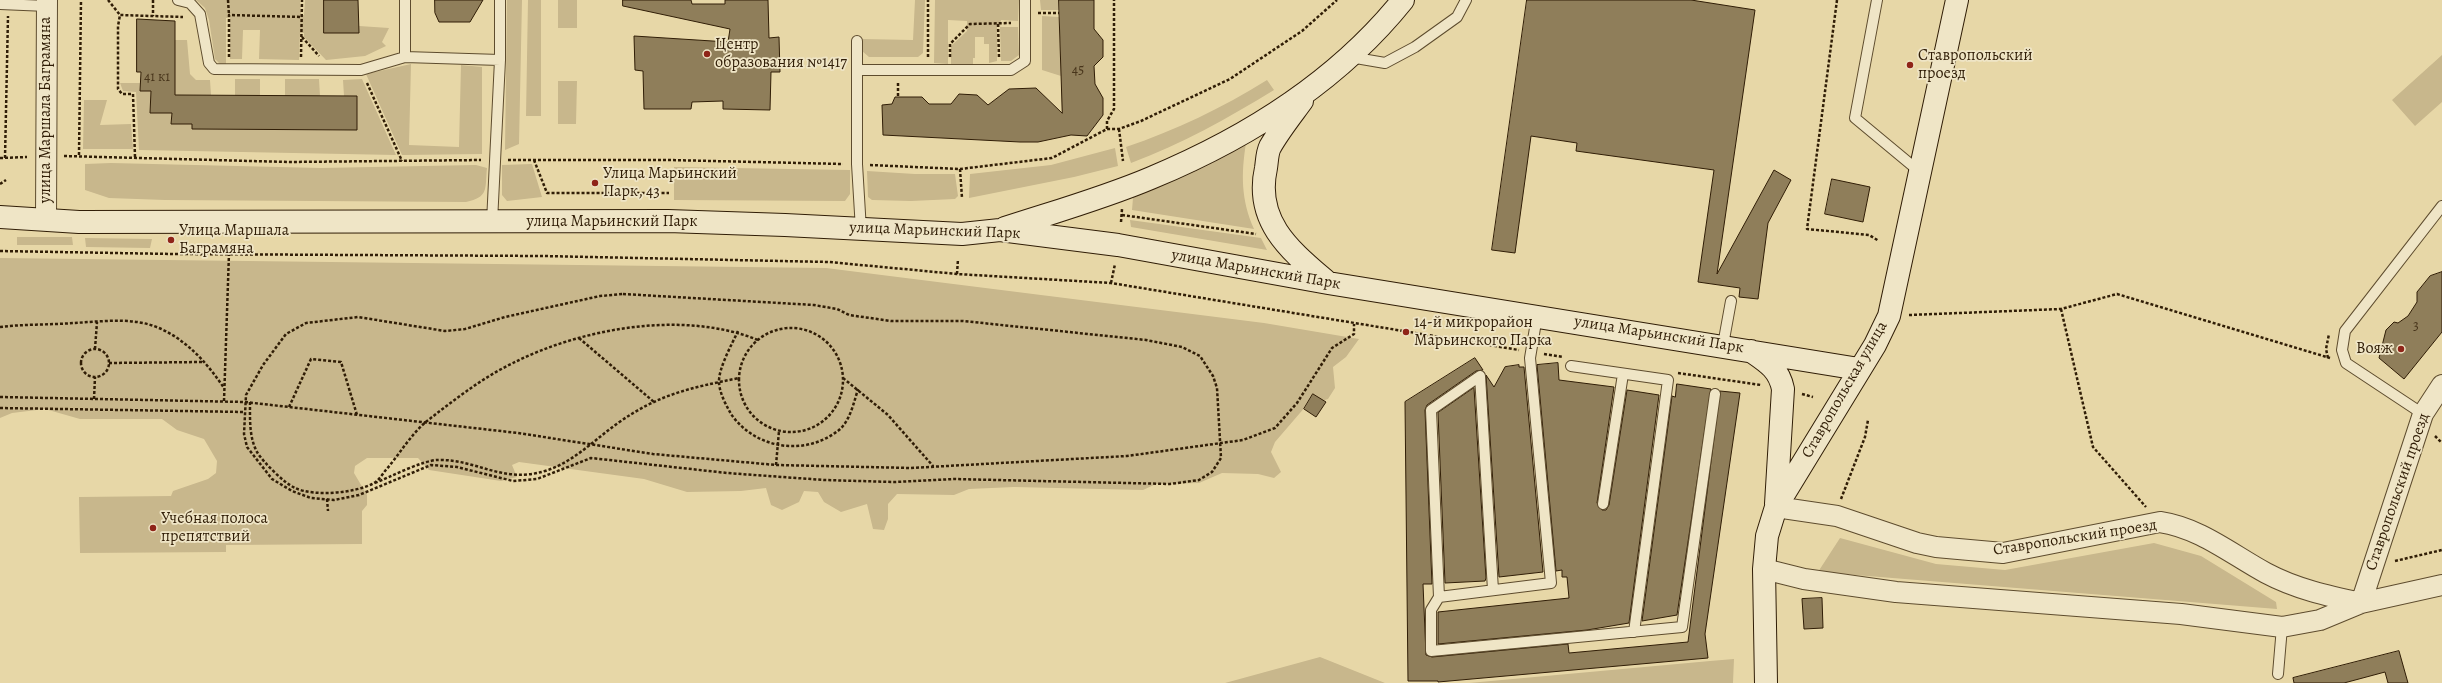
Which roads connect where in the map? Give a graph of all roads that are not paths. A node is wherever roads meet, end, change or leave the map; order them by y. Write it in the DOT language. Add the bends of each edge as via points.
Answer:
graph roads {
  1 [pos="178,0"];
  2 [pos="405,0"];
  3 [pos="500,0"];
  4 [pos="1025,0"];
  5 [pos="1404,0"];
  6 [pos="1466,0"];
  7 [pos="1877,0"];
  8 [pos="1957,0"];
  9 [pos="47,3"];
  10 [pos="4,4"];
  11 [pos="857,41"];
  12 [pos="405,57"];
  13 [pos="1350,57"];
  14 [pos="500,60"];
  15 [pos="858,70"];
  16 [pos="1315,85"];
  17 [pos="1920,173"];
  18 [pos="2442,206"];
  19 [pos="0,216"];
  20 [pos="46,220"];
  21 [pos="492,222"];
  22 [pos="861,230"];
  23 [pos="1000,230"];
  24 [pos="1328,283"];
  25 [pos="1731,301"];
  26 [pos="1538,316"];
  27 [pos="1723,345"];
  28 [pos="1749,350"];
  29 [pos="1571,366"];
  30 [pos="1859,369"];
  31 [pos="1623,374"];
  32 [pos="1715,394"];
  33 [pos="2439,395"];
  34 [pos="2423,414"];
  35 [pos="1603,504"];
  36 [pos="1776,507"];
  37 [pos="1764,569"];
  38 [pos="2442,584"];
  39 [pos="1493,590"];
  40 [pos="1439,597"];
  41 [pos="2361,603"];
  42 [pos="2282,627"];
  43 [pos="1634,632"];
  44 [pos="2278,674"];
  45 [pos="1766,683"];
  1 -- 12 [label="lane" via="190,3 200,14 209,63 214,69 361,70"];
  2 -- 12 [label="lane"];
  3 -- 14 [label="lane"];
  4 -- 15 [label="lane" via="1025,61 1011,70"];
  5 -- 13 [label="street"];
  6 -- 13 [label="lane" via="1456,17 1415,48 1385,63"];
  7 -- 17 [label="lane" via="1856,118"];
  8 -- 17 [label="street, Ставропольская улица"];
  9 -- 10 [label="lane"];
  9 -- 20 [label="street, улица Маршала Баграмяна"];
  11 -- 15 [label="lane"];
  12 -- 14 [label="lane"];
  13 -- 16 [label="street"];
  14 -- 21 [label="lane"];
  15 -- 22 [label="lane" via="857,164"];
  16 -- 23 [label="street" via="1251,130 1152,178"];
  16 -- 24 [label="street" via="1270,148 1264,178 1264,205 1272,226 1280,237 1301,260"];
  17 -- 30 [label="street, Ставропольская улица" via="1889,316 1875,345"];
  18 -- 34 [label="lane" via="2345,331 2342,350 2346,363"];
  19 -- 20 [label="street, улица Марьинский Парк"];
  20 -- 21 [label="street, улица Марьинский Парк"];
  21 -- 22 [label="street, улица Марьинский Парк" via="668,221"];
  22 -- 23 [label="street, улица Марьинский Парк" via="962,234"];
  23 -- 24 [label="street, улица Марьинский Парк" via="1118,245"];
  24 -- 26 [label="street, улица Марьинский Парк"];
  25 -- 27 [label="lane"];
  26 -- 27 [label="street, улица Марьинский Парк"];
  26 -- 39 [label="lane" via="1530,358 1551,582"];
  27 -- 28 [label="street, улица Марьинский Парк"];
  28 -- 30 [label="street, улица Марьинский Парк"];
  28 -- 36 [label="street" via="1771,364 1781,377 1783,389"];
  29 -- 31 [label="lane"];
  30 -- 36 [label="street, Ставропольская улица"];
  31 -- 35 [label="lane"];
  31 -- 43 [label="lane" via="1668,380"];
  32 -- 43 [label="lane" via="1682,627"];
  33 -- 34 [label="street, Ставропольский проезд"];
  34 -- 41 [label="street, Ставропольский проезд"];
  36 -- 37 [label="street, Ставропольская улица" via="1767,536"];
  36 -- 41 [label="street, Ставропольский проезд" via="1837,516 1917,543 1989,553 2003,553 2160,522 2178,525 2200,534 2266,573 2299,588"];
  37 -- 42 [label="street, Ставропольский проезд" via="1804,579 1896,592 2181,614"];
  37 -- 45 [label="street, Ставропольская улица"];
  38 -- 41 [label="street, Ставропольский проезд"];
  39 -- 40 [label="lane"];
  39 -- 40 [label="lane" via="1480,376 1431,410"];
  40 -- 43 [label="lane" via="1431,610 1431,651"];
  41 -- 42 [label="street, Ставропольский проезд" via="2320,620"];
  42 -- 44 [label="lane"];
}
